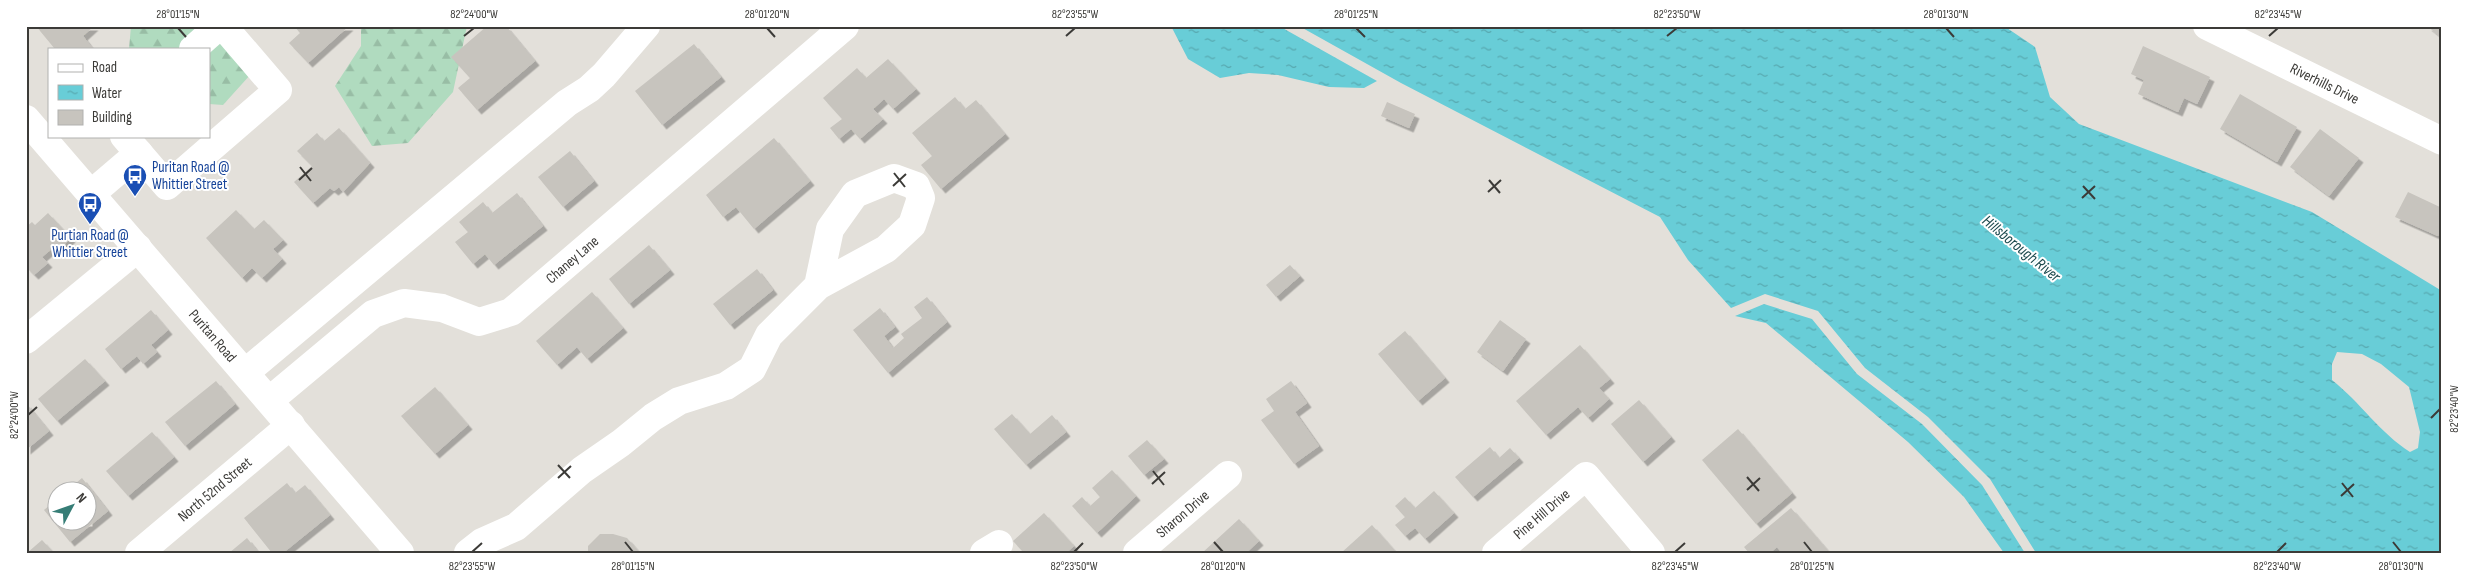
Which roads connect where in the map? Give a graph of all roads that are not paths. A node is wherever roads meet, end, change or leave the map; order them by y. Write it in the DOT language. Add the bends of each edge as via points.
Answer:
graph roads {
  1 [pos="219,26"];
  2 [pos="223,26"];
  3 [pos="646,26"];
  4 [pos="845,26"];
  5 [pos="2207,26"];
  6 [pos="194,48"];
  7 [pos="26,119"];
  8 [pos="2442,141"];
  9 [pos="131,145"];
  10 [pos="91,194"];
  11 [pos="138,248"];
  12 [pos="818,286"];
  13 [pos="26,340"];
  14 [pos="246,372"];
  15 [pos="270,400"];
  16 [pos="291,425"];
  17 [pos="1228,475"];
  18 [pos="138,553"];
  19 [pos="400,553"];
  20 [pos="468,553"];
  21 [pos="1137,553"];
  22 [pos="1496,553"];
  23 [pos="1652,553"];
  1 -- 6 [label="street"];
  2 -- 9 [label="street" via="278,90 167,186"];
  3 -- 14 [label="street" via="589,89 559,109"];
  4 -- 15 [label="street, Chaney Lane" via="511,312 479,322 442,308 404,303 373,314"];
  5 -- 8 [label="street, Riverhills Drive"];
  7 -- 10 [label="street, Puritan Road"];
  9 -- 10 [label="street"];
  10 -- 11 [label="street, Puritan Road"];
  11 -- 13 [label="street"];
  11 -- 14 [label="street, Puritan Road"];
  12 -- 20 [label="street" via="770,335 752,369 726,386 679,401 653,417 582,470 516,527 482,542"];
  14 -- 15 [label="street, Puritan Road"];
  15 -- 16 [label="street, Puritan Road"];
  16 -- 18 [label="street, North 52nd Street"];
  16 -- 19 [label="street, Puritan Road"];
  17 -- 21 [label="street, Sharon Drive"];
  22 -- 23 [label="street, Pine Hill Drive" via="1586,476"];
}
